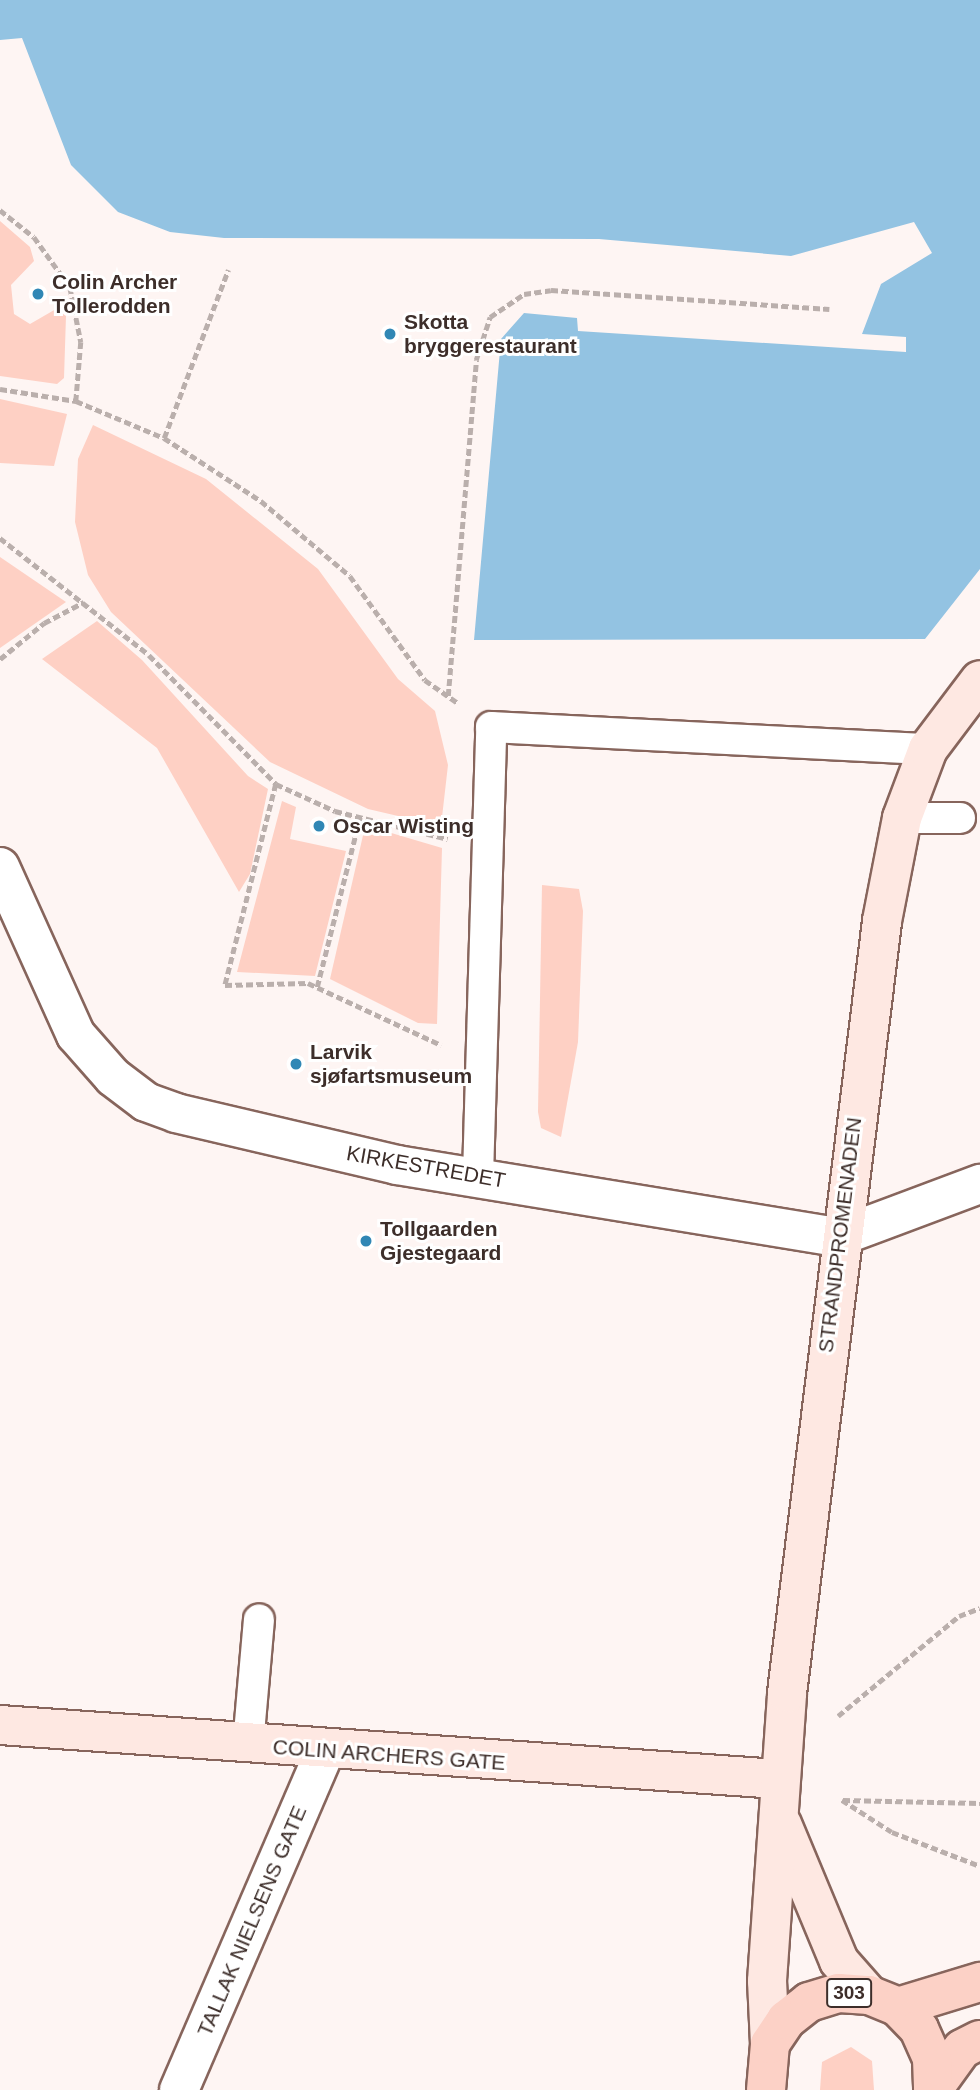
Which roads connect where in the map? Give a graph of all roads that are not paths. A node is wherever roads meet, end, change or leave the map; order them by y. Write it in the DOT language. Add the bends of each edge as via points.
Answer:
graph roads {
  1 [pos="980,680"];
  2 [pos="928,749"];
  3 [pos="902,818"];
  4 [pos="960,818"];
  5 [pos="0,866"];
  6 [pos="478,1176"];
  7 [pos="980,1184"];
  8 [pos="838,1237"];
  9 [pos="259,1619"];
  10 [pos="0,1725"];
  11 [pos="248,1745"];
  12 [pos="325,1751"];
  13 [pos="779,1797"];
  14 [pos="980,1982"];
  15 [pos="884,2001"];
  16 [pos="980,2040"];
  17 [pos="763,2074"];
  18 [pos="933,2089"];
  19 [pos="179,2090"];
  1 -- 2 [label="main road, STRANDPROMENADEN"];
  2 -- 3 [label="main road, STRANDPROMENADEN"];
  2 -- 6 [label="lane" via="491,727"];
  3 -- 4 [label="lane"];
  3 -- 8 [label="main road, STRANDPROMENADEN"];
  5 -- 6 [label="street, KIRKESTREDET" via="76,1035 113,1077 146,1102 397,1165"];
  6 -- 8 [label="street, KIRKESTREDET"];
  7 -- 8 [label="street"];
  8 -- 13 [label="main road, STRANDPROMENADEN"];
  9 -- 11 [label="lane"];
  10 -- 11 [label="main road, COLIN ARCHERS GATE"];
  11 -- 12 [label="main road, COLIN ARCHERS GATE"];
  12 -- 13 [label="main road, COLIN ARCHERS GATE"];
  12 -- 19 [label="street, TALLAK NIELSENS GATE"];
  13 -- 15 [label="main road, STRANDPROMENADEN" via="839,1961"];
  13 -- 17 [label="main road, STRANDPROMENADEN"];
  14 -- 15 [label="main road, 303"];
  15 -- 17 [label="main road, 303" via="839,1993 809,2002"];
  15 -- 18 [label="main road, 303" via="919,2029 932,2058"];
  16 -- 18 [label="main road, 303" via="962,2049"];
}
